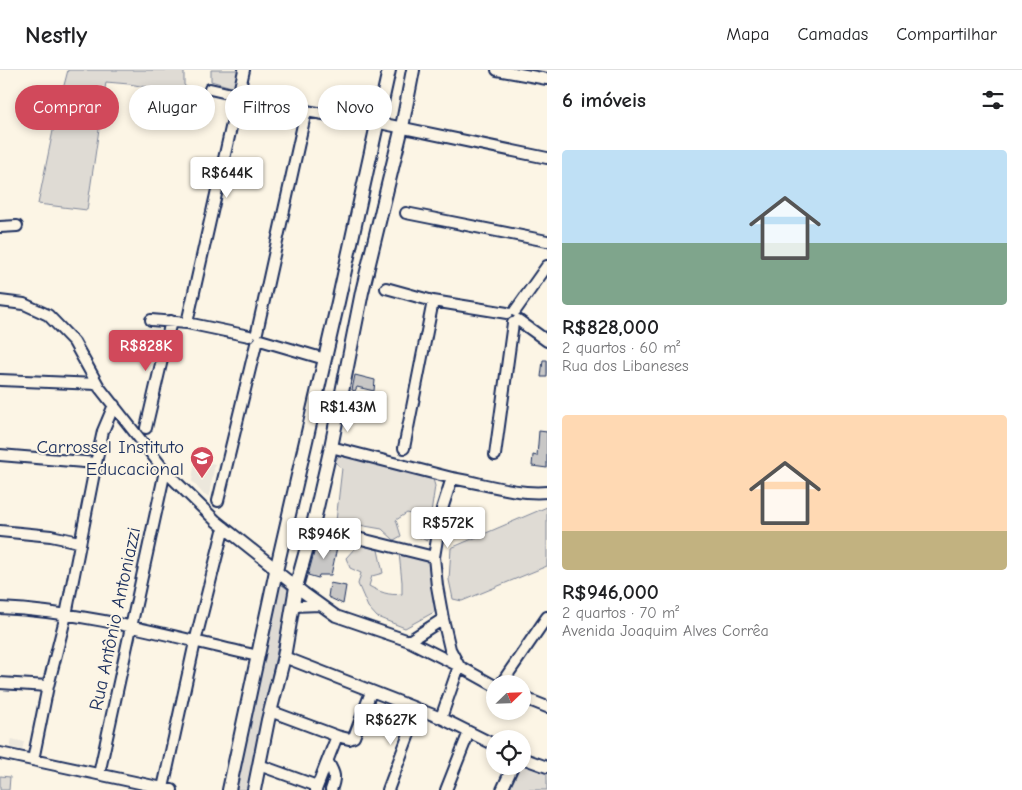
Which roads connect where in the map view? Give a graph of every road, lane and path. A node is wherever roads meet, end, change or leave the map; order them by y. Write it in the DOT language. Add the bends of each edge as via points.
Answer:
graph roads {
  1 [pos="244,70"];
  2 [pos="389,70"];
  3 [pos="413,70"];
  4 [pos="497,70"];
  5 [pos="547,80"];
  6 [pos="240,85"];
  7 [pos="386,85"];
  8 [pos="392,125"];
  9 [pos="402,127"];
  10 [pos="230,130"];
  11 [pos="302,130"];
  12 [pos="376,130"];
  13 [pos="547,158"];
  14 [pos="406,213"];
  15 [pos="17,226"];
  16 [pos="0,227"];
  17 [pos="547,241"];
  18 [pos="547,266"];
  19 [pos="342,283"];
  20 [pos="386,288"];
  21 [pos="362,292"];
  22 [pos="0,302"];
  23 [pos="434,302"];
  24 [pos="513,317"];
  25 [pos="151,320"];
  26 [pos="171,321"];
  27 [pos="187,323"];
  28 [pos="256,338"];
  29 [pos="547,341"];
  30 [pos="348,358"];
  31 [pos="325,359"];
  32 [pos="0,380"];
  33 [pos="97,384"];
  34 [pos="114,405"];
  35 [pos="146,428"];
  36 [pos="331,447"];
  37 [pos="404,448"];
  38 [pos="0,455"];
  39 [pos="495,455"];
  40 [pos="96,463"];
  41 [pos="165,471"];
  42 [pos="452,478"];
  43 [pos="547,492"];
  44 [pos="218,500"];
  45 [pos="224,527"];
  46 [pos="0,531"];
  47 [pos="334,532"];
  48 [pos="79,542"];
  49 [pos="434,558"];
  50 [pos="276,571"];
  51 [pos="296,586"];
  52 [pos="293,606"];
  53 [pos="320,606"];
  54 [pos="0,608"];
  55 [pos="66,615"];
  56 [pos="547,617"];
  57 [pos="443,619"];
  58 [pos="130,626"];
  59 [pos="408,641"];
  60 [pos="195,642"];
  61 [pos="258,656"];
  62 [pos="284,657"];
  63 [pos="459,666"];
  64 [pos="507,675"];
  65 [pos="486,681"];
  66 [pos="0,682"];
  67 [pos="48,686"];
  68 [pos="371,692"];
  69 [pos="531,701"];
  70 [pos="547,707"];
  71 [pos="418,710"];
  72 [pos="270,711"];
  73 [pos="441,718"];
  74 [pos="469,732"];
  75 [pos="337,736"];
  76 [pos="486,740"];
  77 [pos="0,753"];
  78 [pos="33,760"];
  79 [pos="531,761"];
  80 [pos="328,762"];
  81 [pos="259,765"];
  82 [pos="547,767"];
  83 [pos="98,774"];
  84 [pos="509,775"];
  85 [pos="316,788"];
  86 [pos="168,789"];
  87 [pos="229,790"];
  88 [pos="254,790"];
  89 [pos="331,790"];
  90 [pos="388,790"];
  91 [pos="446,790"];
  92 [pos="502,790"];
  1 -- 6 [label="street"];
  2 -- 7 [label="main road"];
  3 -- 9 [label="main road"];
  4 -- 5 [label="street"];
  8 -- 9 [label="street"];
  9 -- 13 [label="street"];
  9 -- 21 [label="main road"];
  10 -- 27 [label="street"];
  11 -- 28 [label="street"];
  12 -- 19 [label="main road"];
  14 -- 17 [label="street"];
  15 -- 16 [label="street"];
  18 -- 24 [label="street"];
  19 -- 21 [label="main road" via="354,278"];
  19 -- 31 [label="main road"];
  20 -- 23 [label="street"];
  21 -- 30 [label="main road"];
  22 -- 33 [label="street" via="24,304 48,315 74,342"];
  23 -- 24 [label="street"];
  23 -- 37 [label="street"];
  24 -- 29 [label="street"];
  24 -- 39 [label="street"];
  25 -- 26 [label="street"];
  26 -- 27 [label="street"];
  26 -- 35 [label="street"];
  27 -- 28 [label="street"];
  28 -- 31 [label="street"];
  28 -- 44 [label="street"];
  30 -- 31 [label="main road"];
  30 -- 36 [label="main road"];
  31 -- 50 [label="main road"];
  32 -- 33 [label="street"];
  33 -- 34 [label="street"];
  34 -- 40 [label="street" via="103,430"];
  34 -- 41 [label="street"];
  36 -- 42 [label="street"];
  36 -- 51 [label="main road"];
  38 -- 40 [label="street"];
  40 -- 48 [label="street"];
  41 -- 45 [label="street"];
  41 -- 58 [label="street, Rua Antônio Antoniazzi"];
  42 -- 43 [label="street" via="535,493"];
  42 -- 49 [label="street" via="442,509"];
  45 -- 50 [label="street"];
  45 -- 60 [label="street"];
  46 -- 48 [label="street"];
  47 -- 49 [label="street"];
  48 -- 55 [label="street"];
  49 -- 57 [label="street"];
  50 -- 51 [label="street"];
  50 -- 61 [label="main road"];
  51 -- 52 [label="main road"];
  51 -- 53 [label="street"];
  52 -- 53 [label="street"];
  52 -- 62 [label="main road"];
  53 -- 59 [label="street" via="336,616"];
  54 -- 55 [label="street"];
  55 -- 58 [label="street"];
  55 -- 67 [label="street"];
  56 -- 64 [label="street"];
  57 -- 59 [label="street"];
  57 -- 63 [label="street" via="450,649"];
  58 -- 60 [label="street"];
  58 -- 83 [label="street, Rua Antônio Antoniazzi"];
  59 -- 63 [label="street"];
  60 -- 61 [label="street"];
  60 -- 86 [label="street"];
  61 -- 87 [label="main road"];
  62 -- 68 [label="street"];
  62 -- 72 [label="main road"];
  63 -- 65 [label="street"];
  63 -- 73 [label="street"];
  66 -- 67 [label="street"];
  67 -- 78 [label="street"];
  68 -- 71 [label="street"];
  68 -- 75 [label="street" via="354,737 349,740"];
  69 -- 70 [label="street"];
  71 -- 73 [label="street"];
  71 -- 90 [label="street"];
  72 -- 75 [label="street"];
  72 -- 81 [label="main road"];
  73 -- 74 [label="street"];
  74 -- 76 [label="street"];
  74 -- 91 [label="street"];
  75 -- 80 [label="street"];
  77 -- 78 [label="street"];
  78 -- 83 [label="street"];
  79 -- 82 [label="street"];
  80 -- 85 [label="street"];
  80 -- 89 [label="street" via="335,780"];
  81 -- 85 [label="street"];
  81 -- 88 [label="main road"];
  83 -- 86 [label="street"];
  84 -- 92 [label="street"];
}
